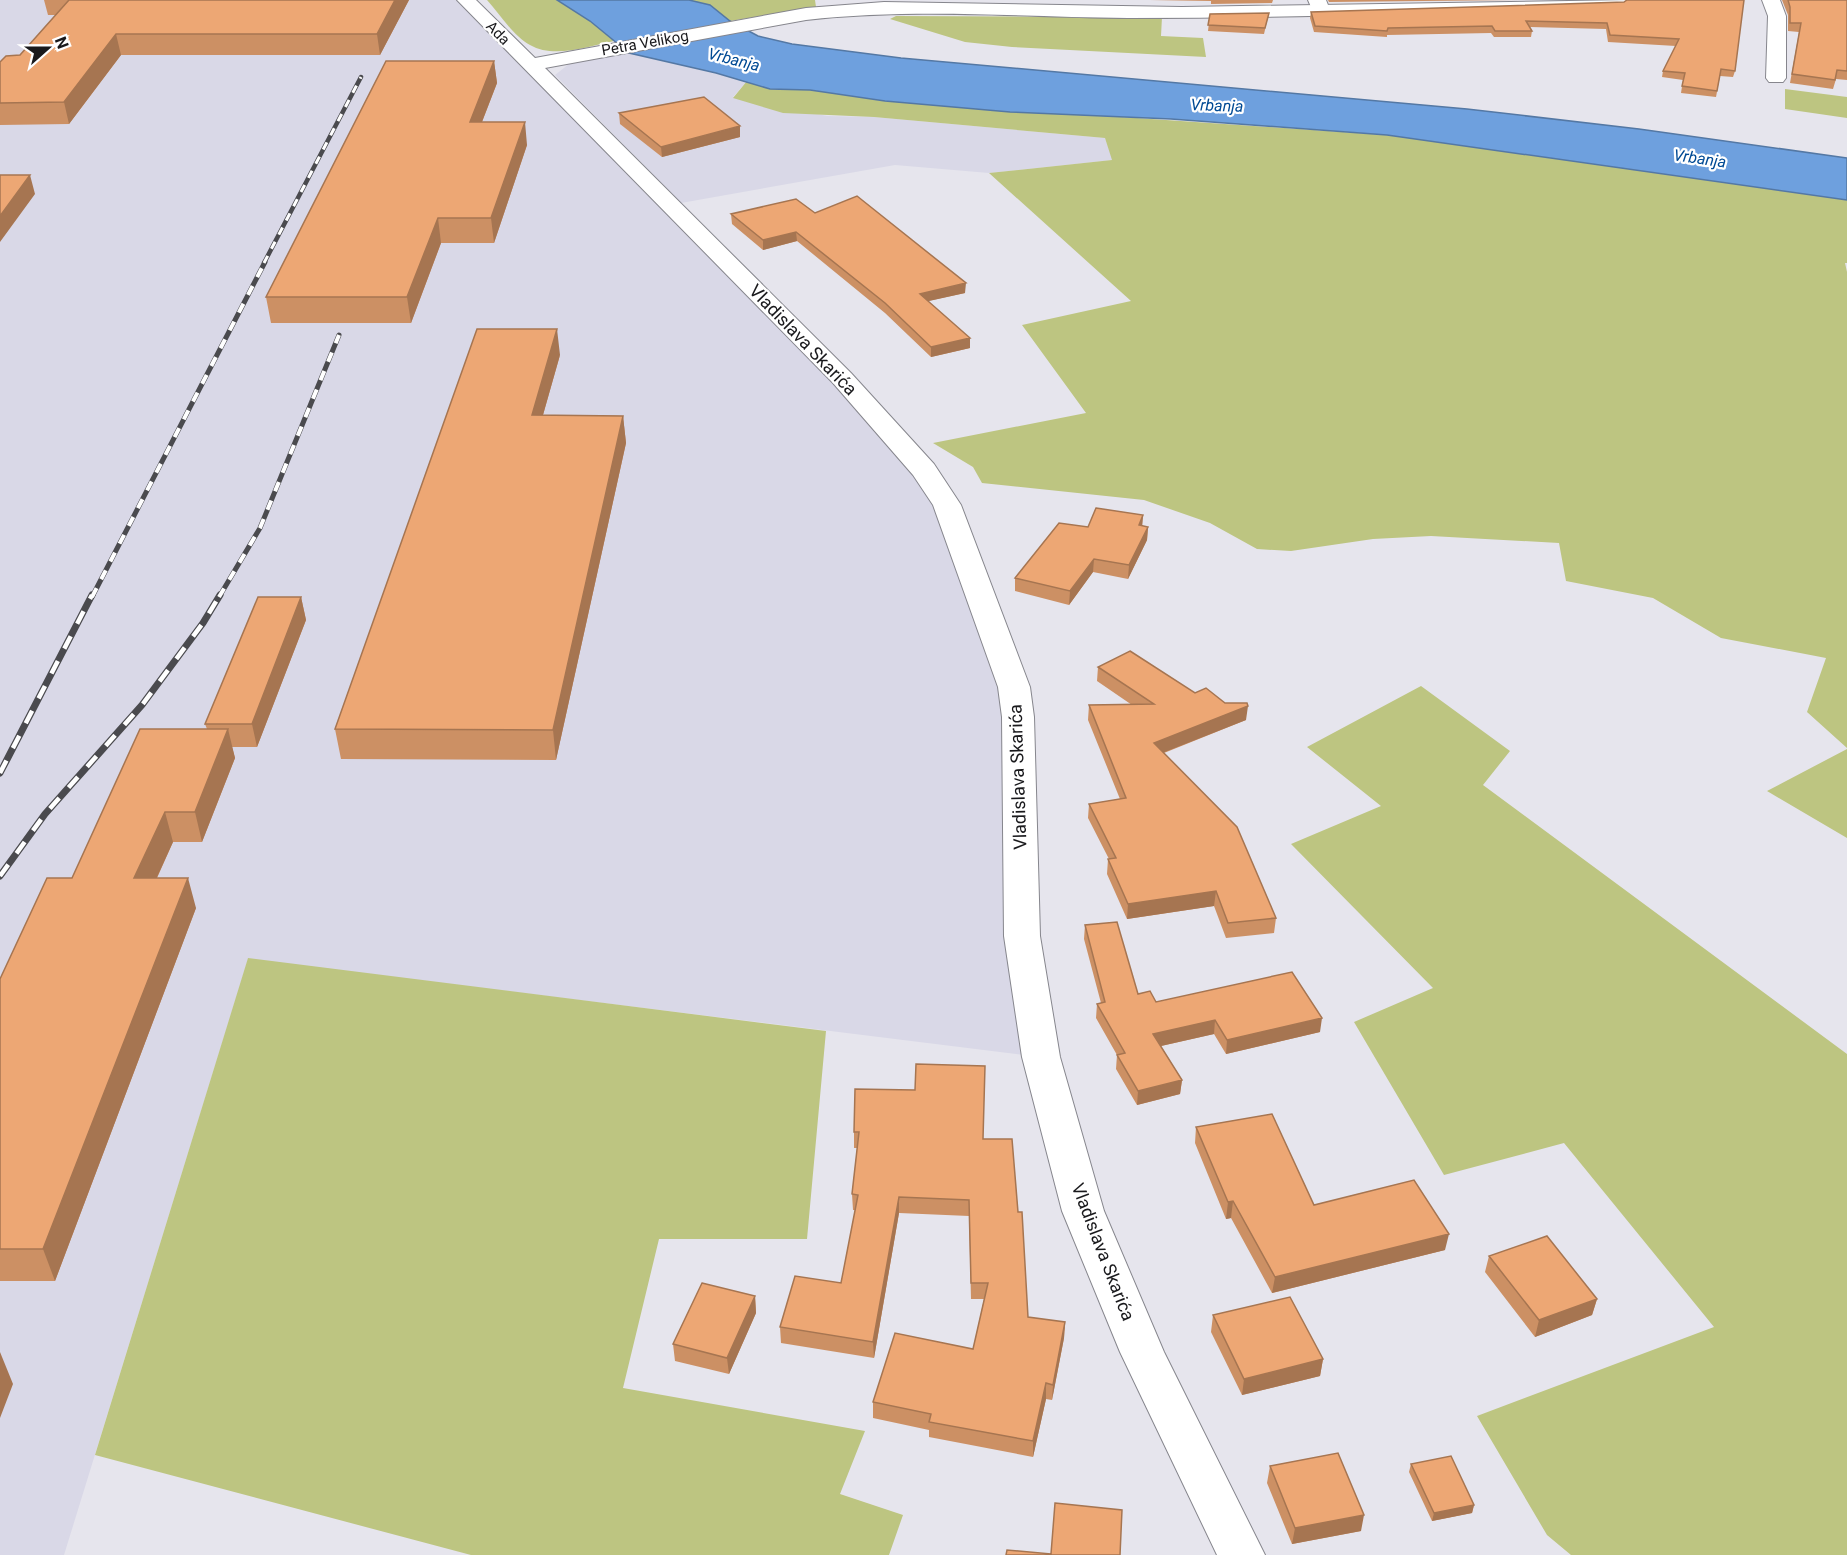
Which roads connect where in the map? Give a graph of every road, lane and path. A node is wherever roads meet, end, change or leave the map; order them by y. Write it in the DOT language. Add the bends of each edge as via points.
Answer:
graph roads {
  1 [pos="466,0"];
  2 [pos="1623,0"];
  3 [pos="1772,0"];
  4 [pos="1485,3"];
  5 [pos="1319,5"];
  6 [pos="529,65"];
  7 [pos="1776,78"];
  8 [pos="1241,1555"];
  1 -- 6 [label="street, Ada"];
  2 -- 4 [label="street, Petra Velikog"];
  3 -- 7 [label="street" via="1777,16"];
  4 -- 5 [label="street, Petra Velikog"];
  5 -- 6 [label="street, Petra Velikog" via="1113,12 884,7 823,12"];
  6 -- 8 [label="street, Vladislava Skarića" via="842,378 924,470 947,505 1014,687 1018,717 1022,936 1041,1056 1083,1211 1142,1352"];
}
